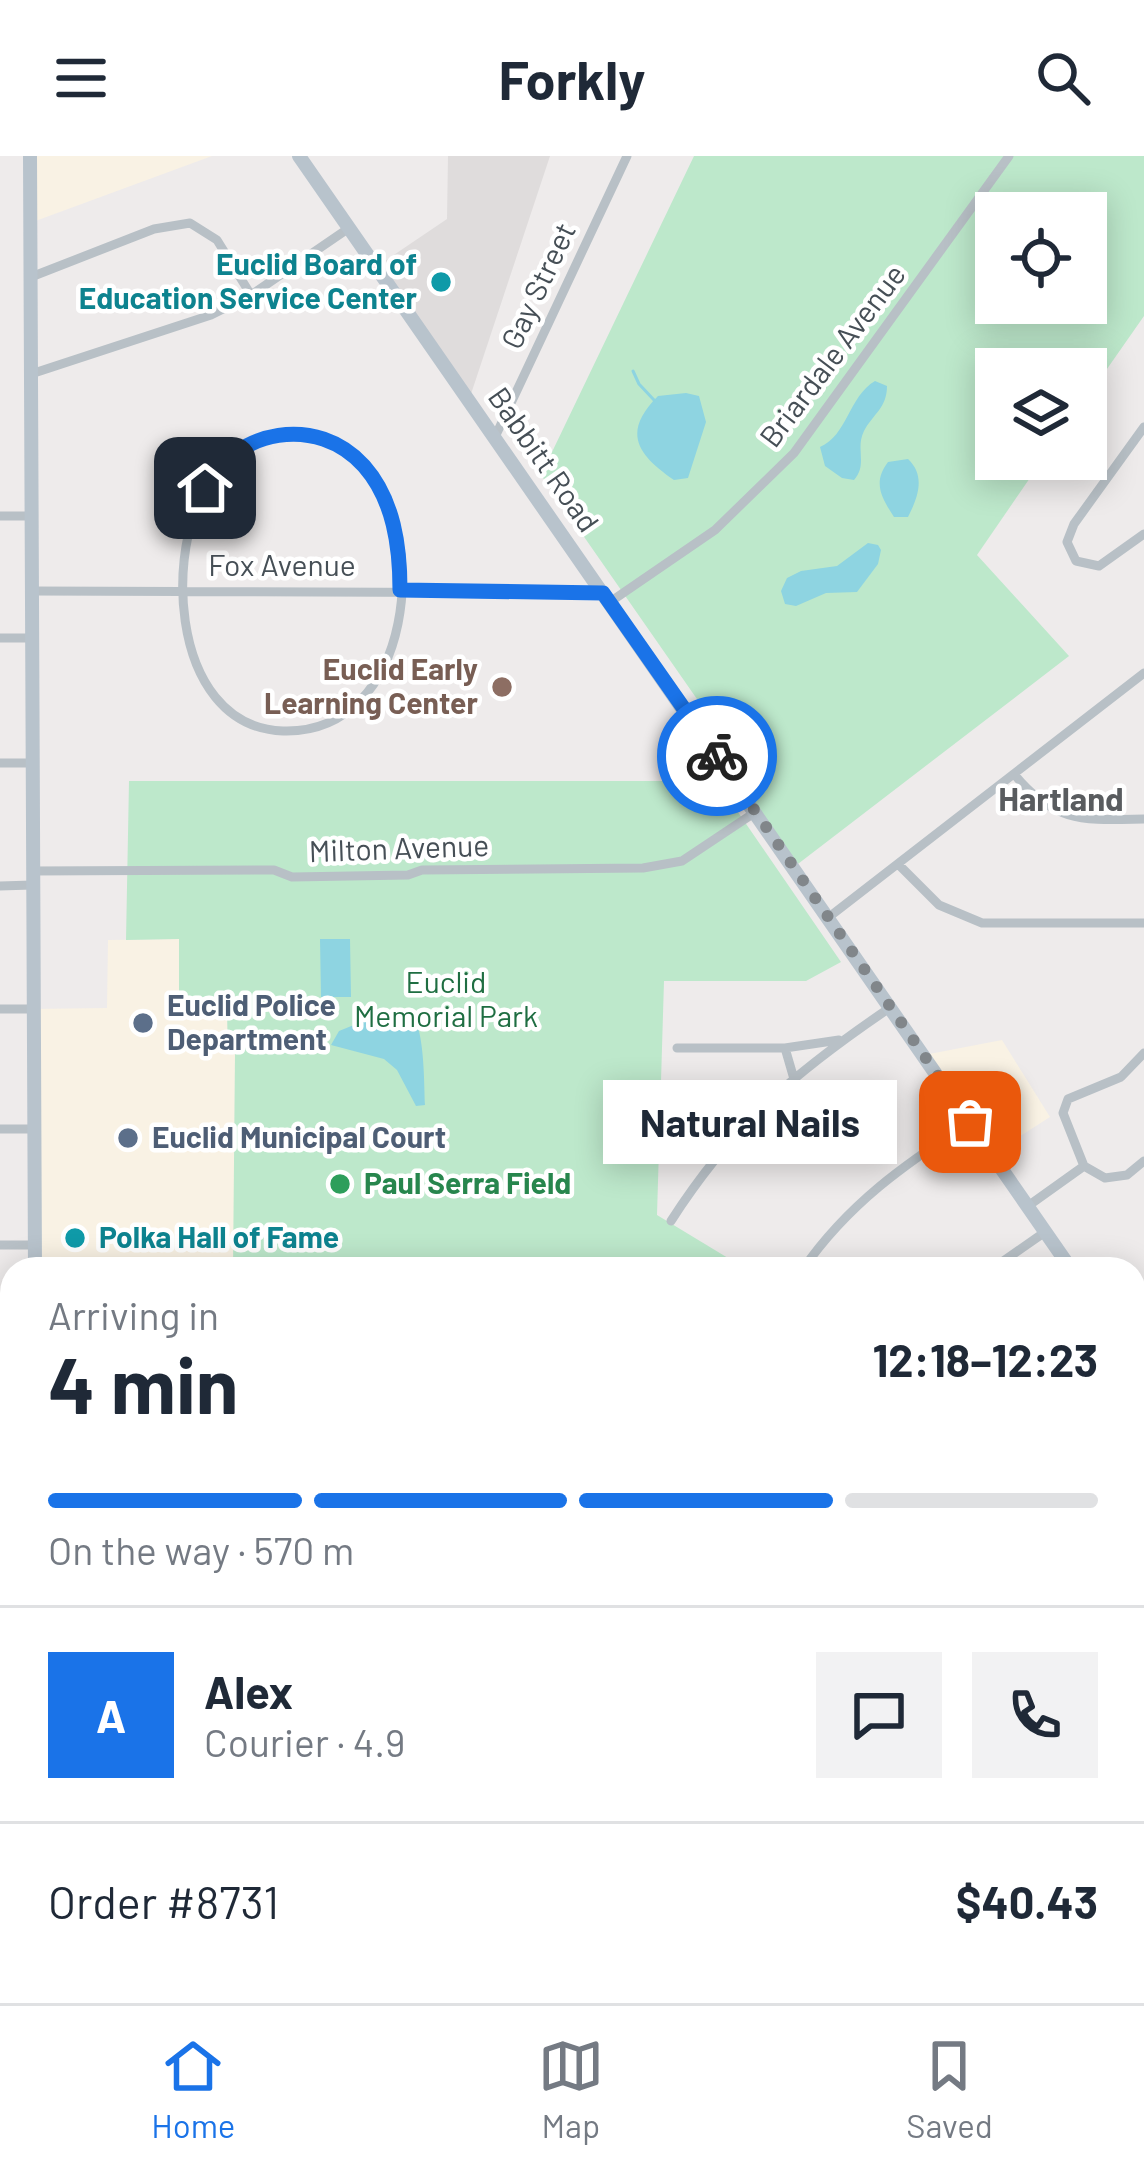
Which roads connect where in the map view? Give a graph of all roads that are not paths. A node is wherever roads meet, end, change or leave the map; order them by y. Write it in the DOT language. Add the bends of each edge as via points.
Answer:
graph roads {
  1 [pos="30,156"];
  2 [pos="298,156"];
  3 [pos="627,156"];
  4 [pos="1009,156"];
  5 [pos="349,228"];
  6 [pos="31,277"];
  7 [pos="251,295"];
  8 [pos="32,374"];
  9 [pos="1144,427"];
  10 [pos="495,437"];
  11 [pos="0,516"];
  12 [pos="33,516"];
  13 [pos="1144,534"];
  14 [pos="182,590"];
  15 [pos="400,590"];
  16 [pos="32,592"];
  17 [pos="607,597"];
  18 [pos="0,638"];
  19 [pos="32,638"];
  20 [pos="1144,673"];
  21 [pos="0,763"];
  22 [pos="31,763"];
  23 [pos="1014,774"];
  24 [pos="754,813"];
  25 [pos="1144,819"];
  26 [pos="899,866"];
  27 [pos="32,878"];
  28 [pos="0,886"];
  29 [pos="829,917"];
  30 [pos="1144,922"];
  31 [pos="891,1007"];
  32 [pos="0,1009"];
  33 [pos="32,1009"];
  34 [pos="845,1039"];
  35 [pos="677,1048"];
  36 [pos="785,1048"];
  37 [pos="1144,1053"];
  38 [pos="794,1079"];
  39 [pos="970,1122"];
  40 [pos="0,1129"];
  41 [pos="34,1129"];
  42 [pos="1144,1161"];
  43 [pos="1084,1166"];
  44 [pos="1028,1206"];
  45 [pos="671,1221"];
  46 [pos="1046,1232"];
  47 [pos="0,1245"];
  48 [pos="35,1245"];
  49 [pos="34,1257"];
  50 [pos="812,1257"];
  51 [pos="1010,1257"];
  52 [pos="1063,1257"];
  1 -- 6 [label="main road"];
  2 -- 5 [label="main road, Babbitt Road"];
  3 -- 10 [label="street, Gay Street"];
  4 -- 17 [label="street, Briardale Avenue" via="794,453 715,530"];
  5 -- 7 [label="street"];
  5 -- 10 [label="main road, Babbitt Road"];
  6 -- 7 [label="street" via="190,223 217,240"];
  6 -- 8 [label="main road"];
  7 -- 8 [label="street"];
  8 -- 12 [label="main road"];
  9 -- 13 [label="street" via="1068,535 1071,553 1099,566"];
  10 -- 17 [label="main road, Babbitt Road"];
  11 -- 12 [label="street"];
  12 -- 16 [label="main road"];
  14 -- 15 [label="street, Fox Avenue"];
  14 -- 15 [label="street" via="193,658 208,685 254,727 283,731 320,728 372,692 399,625"];
  14 -- 15 [label="street" via="190,524 206,483 224,459 286,433 334,443 363,464 395,529"];
  14 -- 16 [label="street, Fox Avenue"];
  15 -- 17 [label="street, Fox Avenue"];
  16 -- 19 [label="main road"];
  17 -- 24 [label="main road, Babbitt Road"];
  18 -- 19 [label="street"];
  19 -- 22 [label="main road"];
  20 -- 23 [label="street"];
  21 -- 22 [label="street"];
  22 -- 27 [label="main road"];
  23 -- 25 [label="street" via="1056,812"];
  23 -- 26 [label="street"];
  24 -- 27 [label="street, Milton Avenue" via="682,861 644,868"];
  24 -- 29 [label="main road, Babbitt Road"];
  26 -- 29 [label="street"];
  26 -- 30 [label="street" via="938,905 982,923"];
  27 -- 28 [label="street, Milton Avenue"];
  27 -- 33 [label="main road"];
  29 -- 31 [label="main road, Babbitt Road"];
  31 -- 34 [label="street"];
  31 -- 39 [label="main road, Babbitt Road"];
  32 -- 33 [label="street"];
  33 -- 41 [label="main road"];
  34 -- 36 [label="street"];
  34 -- 38 [label="street"];
  35 -- 36 [label="street"];
  36 -- 38 [label="street"];
  37 -- 43 [label="street" via="1121,1077 1068,1099 1063,1113"];
  38 -- 45 [label="street" via="731,1137"];
  39 -- 44 [label="main road, Babbitt Road"];
  39 -- 50 [label="street" via="868,1193"];
  40 -- 41 [label="street"];
  41 -- 48 [label="main road"];
  42 -- 43 [label="street" via="1105,1178"];
  43 -- 44 [label="street"];
  44 -- 46 [label="main road, Babbitt Road"];
  46 -- 51 [label="street"];
  46 -- 52 [label="main road, Babbitt Road"];
  47 -- 48 [label="street"];
  48 -- 49 [label="main road"];
}
